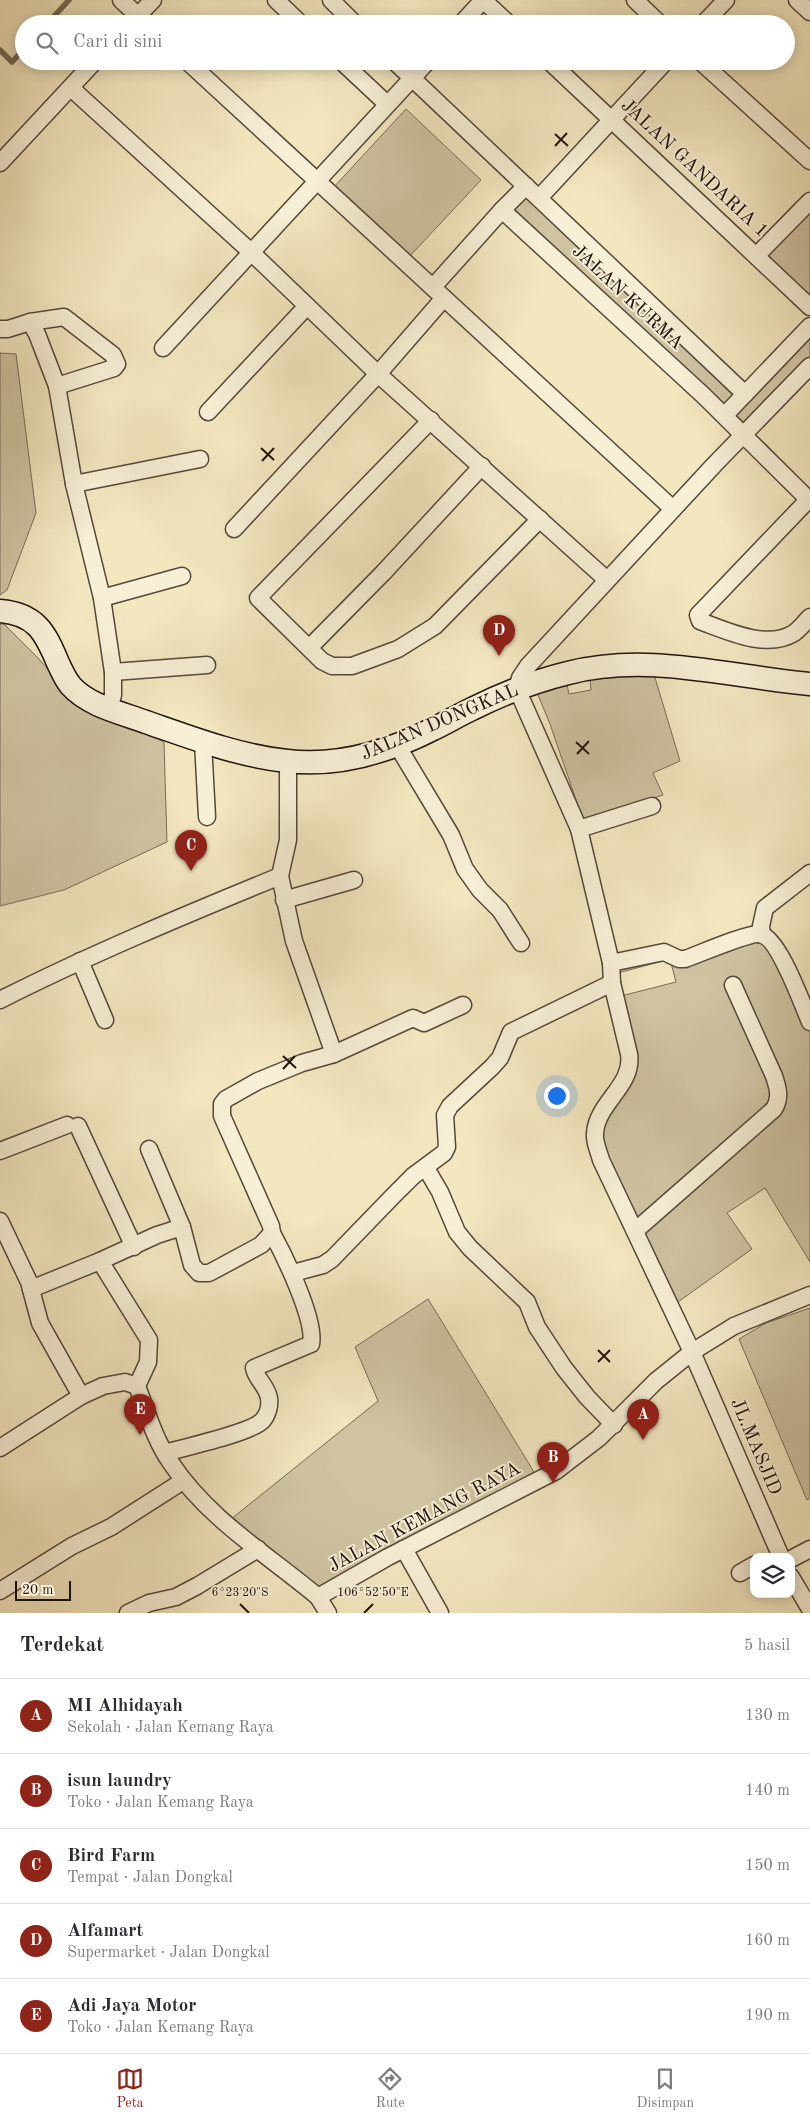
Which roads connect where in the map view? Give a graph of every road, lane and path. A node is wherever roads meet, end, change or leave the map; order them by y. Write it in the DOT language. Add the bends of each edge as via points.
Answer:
graph roads {
  1 [pos="121,0"];
  2 [pos="153,0"];
  3 [pos="276,0"];
  4 [pos="331,0"];
  5 [pos="483,0"];
  6 [pos="635,0"];
  7 [pos="726,0"];
  8 [pos="797,0"];
  9 [pos="810,12"];
  10 [pos="133,15"];
  11 [pos="142,15"];
  12 [pos="292,15"];
  13 [pos="347,15"];
  14 [pos="469,15"];
  15 [pos="499,15"];
  16 [pos="651,15"];
  17 [pos="712,15"];
  18 [pos="87,70"];
  19 [pos="197,70"];
  20 [pos="351,70"];
  21 [pos="403,70"];
  22 [pos="420,70"];
  23 [pos="559,70"];
  24 [pos="658,70"];
  25 [pos="710,70"];
  26 [pos="412,79"];
  27 [pos="71,88"];
  28 [pos="387,104"];
  29 [pos="612,119"];
  30 [pos="810,161"];
  31 [pos="0,163"];
  32 [pos="318,181"];
  33 [pos="526,186"];
  34 [pos="539,198"];
  35 [pos="810,201"];
  36 [pos="502,210"];
  37 [pos="251,252"];
  38 [pos="757,255"];
  39 [pos="439,293"];
  40 [pos="307,306"];
  41 [pos="810,307"];
  42 [pos="30,322"];
  43 [pos="810,326"];
  44 [pos="0,329"];
  45 [pos="163,348"];
  46 [pos="810,366"];
  47 [pos="378,374"];
  48 [pos="57,386"];
  49 [pos="745,394"];
  50 [pos="208,412"];
  51 [pos="724,415"];
  52 [pos="430,420"];
  53 [pos="743,436"];
  54 [pos="200,459"];
  55 [pos="482,466"];
  56 [pos="74,484"];
  57 [pos="810,500"];
  58 [pos="673,510"];
  59 [pos="540,519"];
  60 [pos="234,529"];
  61 [pos="182,576"];
  62 [pos="607,580"];
  63 [pos="102,598"];
  64 [pos="0,611"];
  65 [pos="810,616"];
  66 [pos="309,648"];
  67 [pos="207,665"];
  68 [pos="113,672"];
  69 [pos="810,684"];
  70 [pos="517,689"];
  71 [pos="109,709"];
  72 [pos="203,742"];
  73 [pos="397,745"];
  74 [pos="288,762"];
  75 [pos="652,806"];
  76 [pos="207,817"];
  77 [pos="580,829"];
  78 [pos="810,874"];
  79 [pos="280,876"];
  80 [pos="354,880"];
  81 [pos="284,900"];
  82 [pos="762,935"];
  83 [pos="521,943"];
  84 [pos="80,962"];
  85 [pos="611,963"];
  86 [pos="612,983"];
  87 [pos="733,985"];
  88 [pos="0,1000"];
  89 [pos="463,1005"];
  90 [pos="105,1020"];
  91 [pos="810,1022"];
  92 [pos="334,1054"];
  93 [pos="150,1149"];
  94 [pos="0,1151"];
  95 [pos="426,1168"];
  96 [pos="0,1221"];
  97 [pos="182,1227"];
  98 [pos="636,1232"];
  99 [pos="272,1233"];
  100 [pos="134,1247"];
  101 [pos="100,1261"];
  102 [pos="293,1272"];
  103 [pos="31,1289"];
  104 [pos="810,1295"];
  105 [pos="692,1352"];
  106 [pos="136,1386"];
  107 [pos="82,1396"];
  108 [pos="614,1425"];
  109 [pos="0,1448"];
  110 [pos="165,1453"];
  111 [pos="183,1481"];
  112 [pos="404,1548"];
  113 [pos="258,1549"];
  114 [pos="810,1549"];
  115 [pos="779,1553"];
  116 [pos="793,1553"];
  117 [pos="795,1584"];
  118 [pos="0,1591"];
  119 [pos="318,1597"];
  120 [pos="810,1609"];
  121 [pos="128,1613"];
  122 [pos="328,1613"];
  123 [pos="440,1613"];
  1 -- 10 [label="street"];
  2 -- 11 [label="street"];
  3 -- 12 [label="street"];
  4 -- 13 [label="street"];
  5 -- 14 [label="street"];
  5 -- 15 [label="street"];
  6 -- 16 [label="street"];
  7 -- 17 [label="street"];
  8 -- 9 [label="street"];
  18 -- 27 [label="street"];
  19 -- 32 [label="street"];
  20 -- 28 [label="street"];
  21 -- 26 [label="street, JALAN KURMA"];
  22 -- 26 [label="street"];
  23 -- 29 [label="street, JALAN GANDARIA 1"];
  24 -- 29 [label="street"];
  25 -- 30 [label="street"];
  26 -- 28 [label="street"];
  26 -- 33 [label="street, JALAN KURMA"];
  27 -- 31 [label="street"];
  27 -- 37 [label="street"];
  28 -- 32 [label="street"];
  29 -- 34 [label="street"];
  29 -- 38 [label="street, JALAN GANDARIA 1"];
  32 -- 37 [label="street"];
  32 -- 39 [label="street"];
  33 -- 34 [label="street, JALAN KURMA"];
  33 -- 36 [label="street"];
  34 -- 49 [label="street, JALAN KURMA"];
  35 -- 38 [label="street"];
  36 -- 39 [label="street"];
  36 -- 51 [label="street, JALAN KURMA"];
  37 -- 40 [label="street"];
  37 -- 45 [label="street"];
  38 -- 41 [label="street, JALAN GANDARIA 1"];
  39 -- 47 [label="street"];
  39 -- 58 [label="street"];
  40 -- 47 [label="street"];
  40 -- 50 [label="street"];
  42 -- 44 [label="street"];
  42 -- 48 [label="street"];
  42 -- 48 [label="street" via="64,317 113,355 117,364 114,368"];
  43 -- 49 [label="street"];
  46 -- 53 [label="street"];
  47 -- 52 [label="street"];
  47 -- 60 [label="street"];
  48 -- 56 [label="street"];
  49 -- 51 [label="street"];
  51 -- 53 [label="street, JALAN KURMA"];
  52 -- 55 [label="street"];
  52 -- 66 [label="street" via="258,598"];
  53 -- 57 [label="street, JALAN KURMA"];
  53 -- 58 [label="street"];
  54 -- 56 [label="street"];
  55 -- 59 [label="street"];
  55 -- 66 [label="street"];
  56 -- 63 [label="street"];
  57 -- 65 [label="street" via="697,617 746,638 781,640 795,633"];
  58 -- 62 [label="street"];
  59 -- 62 [label="street"];
  59 -- 66 [label="street" via="435,626 398,648 352,666 339,667 326,664"];
  61 -- 63 [label="street"];
  62 -- 70 [label="street" via="528,666"];
  63 -- 68 [label="street"];
  64 -- 71 [label="street, JALAN DONGKAL" via="18,613 36,624 43,632 64,678 90,700"];
  67 -- 68 [label="street"];
  68 -- 71 [label="street"];
  69 -- 70 [label="street, JALAN DONGKAL" via="632,664 567,673"];
  70 -- 73 [label="street, JALAN DONGKAL"];
  70 -- 77 [label="street, JL.MASJID"];
  71 -- 72 [label="street, JALAN DONGKAL"];
  72 -- 74 [label="street, JALAN DONGKAL"];
  72 -- 76 [label="street"];
  73 -- 74 [label="street, JALAN DONGKAL" via="353,759"];
  73 -- 83 [label="street" via="451,835 465,869 500,910"];
  74 -- 79 [label="street" via="288,840"];
  75 -- 77 [label="street"];
  77 -- 85 [label="street, JL.MASJID"];
  78 -- 82 [label="street" via="765,908"];
  79 -- 81 [label="street"];
  79 -- 84 [label="street" via="143,932"];
  80 -- 81 [label="street"];
  81 -- 92 [label="street" via="301,964"];
  82 -- 85 [label="street" via="742,938 685,959 664,952"];
  82 -- 91 [label="street" via="777,950"];
  84 -- 88 [label="street"];
  84 -- 90 [label="street"];
  85 -- 86 [label="street, JL.MASJID"];
  86 -- 95 [label="street" via="512,1032 500,1058 450,1106 445,1115 447,1147 438,1160"];
  86 -- 98 [label="street, JL.MASJID" via="630,1063 624,1081 600,1115 594,1135 601,1160"];
  87 -- 98 [label="street" via="774,1076 778,1102"];
  89 -- 92 [label="street" via="424,1023 412,1018"];
  92 -- 99 [label="street" via="258,1081 222,1104 225,1124"];
  93 -- 97 [label="street"];
  94 -- 100 [label="street" via="73,1126"];
  95 -- 102 [label="street" via="379,1209 332,1259 323,1265"];
  95 -- 108 [label="street" via="457,1232 527,1302 537,1327 564,1368"];
  96 -- 103 [label="street"];
  97 -- 99 [label="street" via="192,1265 204,1274 261,1245"];
  97 -- 100 [label="street"];
  98 -- 105 [label="street, JL.MASJID"];
  99 -- 102 [label="street"];
  100 -- 101 [label="street"];
  101 -- 103 [label="street"];
  101 -- 106 [label="street" via="149,1340 148,1362"];
  102 -- 110 [label="street" via="311,1329 311,1344 254,1368 270,1398 269,1410 263,1420 242,1432"];
  103 -- 107 [label="street" via="40,1323"];
  104 -- 105 [label="street, JALAN KEMANG RAYA" via="734,1326"];
  105 -- 108 [label="street, JALAN KEMANG RAYA" via="656,1381"];
  105 -- 115 [label="street, JL.MASJID"];
  106 -- 107 [label="street" via="125,1382 112,1383"];
  106 -- 110 [label="street, JALAN KEMANG RAYA"];
  107 -- 109 [label="street"];
  108 -- 112 [label="street, JALAN KEMANG RAYA" via="556,1471"];
  110 -- 111 [label="street, JALAN KEMANG RAYA"];
  111 -- 113 [label="street, JALAN KEMANG RAYA"];
  111 -- 118 [label="street"];
  112 -- 119 [label="street, JALAN KEMANG RAYA"];
  112 -- 123 [label="street"];
  113 -- 119 [label="street, JALAN KEMANG RAYA"];
  113 -- 121 [label="street" via="183,1594 149,1603"];
  114 -- 116 [label="street"];
  117 -- 120 [label="street"];
  119 -- 122 [label="street"];
}
